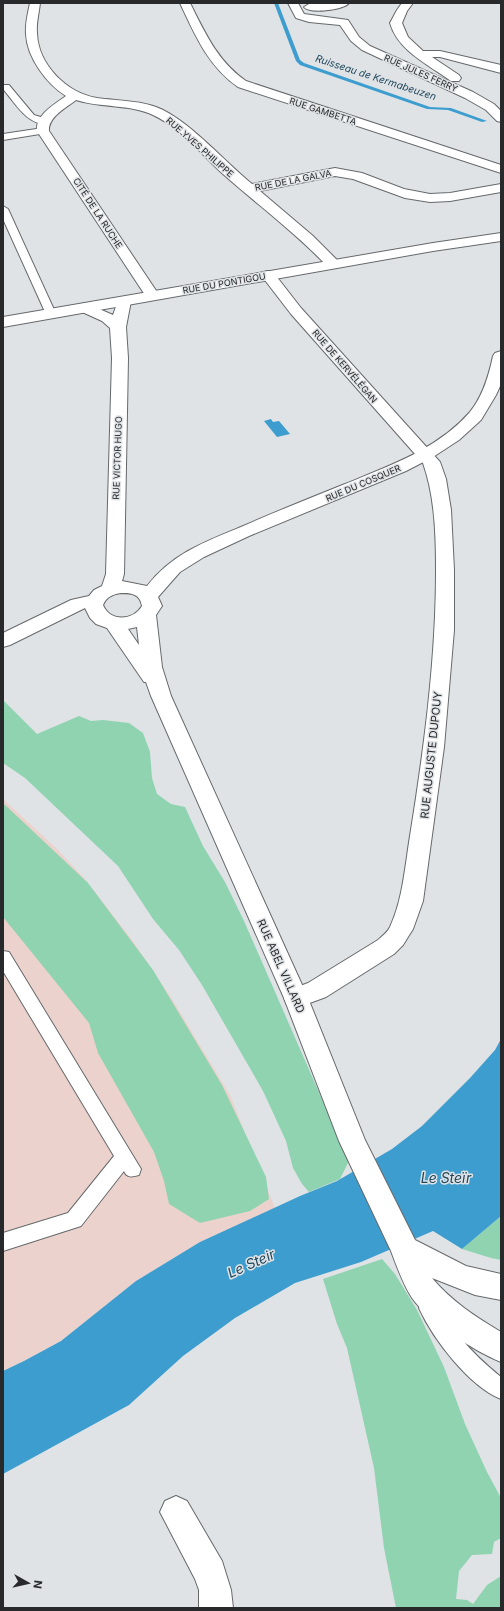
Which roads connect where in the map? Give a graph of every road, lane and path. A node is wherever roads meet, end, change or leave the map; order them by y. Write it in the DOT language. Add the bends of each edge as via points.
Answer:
graph roads {
  1 [pos="35,3"];
  2 [pos="185,3"];
  3 [pos="344,3"];
  4 [pos="408,3"];
  5 [pos="295,7"];
  6 [pos="421,54"];
  7 [pos="501,69"];
  8 [pos="6,86"];
  9 [pos="469,95"];
  10 [pos="74,96"];
  11 [pos="501,118"];
  12 [pos="43,126"];
  13 [pos="3,137"];
  14 [pos="501,169"];
  15 [pos="501,188"];
  16 [pos="249,189"];
  17 [pos="3,209"];
  18 [pos="501,233"];
  19 [pos="501,237"];
  20 [pos="444,245"];
  21 [pos="333,264"];
  22 [pos="268,275"];
  23 [pos="152,295"];
  24 [pos="124,301"];
  25 [pos="85,308"];
  26 [pos="51,314"];
  27 [pos="3,322"];
  28 [pos="118,327"];
  29 [pos="501,360"];
  30 [pos="425,454"];
  31 [pos="182,562"];
  32 [pos="131,587"];
  33 [pos="111,589"];
  34 [pos="149,596"];
  35 [pos="102,613"];
  36 [pos="146,615"];
  37 [pos="3,641"];
  38 [pos="156,685"];
  39 [pos="3,956"];
  40 [pos="296,998"];
  41 [pos="3,1242"];
  42 [pos="405,1249"];
  43 [pos="501,1287"];
  44 [pos="422,1288"];
  45 [pos="501,1348"];
  46 [pos="501,1389"];
  47 [pos="176,1512"];
  48 [pos="216,1608"];
  1 -- 10 [label="street, RUE YVES PHILIPPE" via="31,32 34,49 60,86"];
  2 -- 14 [label="street, RUE GAMBETTA" via="217,62 226,73 242,84"];
  3 -- 5 [label="street" via="338,6"];
  4 -- 6 [label="street" via="399,15 396,27 403,39"];
  5 -- 9 [label="street, RUE JULES FERRY" via="300,16 306,18 346,23 355,39 366,48"];
  6 -- 7 [label="street" via="440,54"];
  6 -- 9 [label="street" via="465,86 470,92"];
  8 -- 12 [label="lane" via="30,117"];
  9 -- 11 [label="street, RUE JULES FERRY"];
  10 -- 12 [label="street"];
  10 -- 16 [label="street, RUE YVES PHILIPPE" via="142,107 159,113"];
  12 -- 13 [label="lane"];
  12 -- 23 [label="street, CITÉ DE LA RUCHE"];
  15 -- 16 [label="street, RUE DE LA GALVA" via="423,198 350,174 335,172"];
  16 -- 21 [label="street, RUE YVES PHILIPPE" via="291,223"];
  17 -- 26 [label="lane"];
  18 -- 20 [label="street, RUE DU PONTIGOU"];
  19 -- 20 [label="street, RUE DU PONTIGOU"];
  20 -- 21 [label="street, RUE DU PONTIGOU"];
  21 -- 22 [label="street, RUE DU PONTIGOU"];
  22 -- 23 [label="street, RUE DU PONTIGOU"];
  22 -- 30 [label="street, RUE DE KERVÉLÉGAN" via="296,311"];
  23 -- 24 [label="street, RUE DU PONTIGOU"];
  24 -- 25 [label="street, RUE DU PONTIGOU"];
  24 -- 28 [label="street, RUE VICTOR HUGO"];
  25 -- 26 [label="street, RUE DU PONTIGOU"];
  25 -- 28 [label="street" via="107,318"];
  26 -- 27 [label="street, RUE DU PONTIGOU"];
  28 -- 33 [label="street, RUE VICTOR HUGO" via="120,358 115,574"];
  29 -- 30 [label="street, RUE DU COSQUER" via="490,391 476,415 458,432"];
  30 -- 31 [label="street, RUE DU COSQUER" via="387,473 226,540"];
  30 -- 40 [label="street, RUE AUGUSTE DUPOUY" via="434,468 442,510 444,630 433,747 411,901 402,929 386,947 317,990"];
  31 -- 32 [label="street, RUE DU COSQUER" via="146,577"];
  31 -- 34 [label="street, RUE DU COSQUER" via="165,576"];
  32 -- 33 [label="street"];
  32 -- 34 [label="street"];
  33 -- 35 [label="street" via="98,596"];
  34 -- 36 [label="street" via="152,606"];
  35 -- 36 [label="street" via="131,622"];
  35 -- 37 [label="street" via="52,619"];
  35 -- 38 [label="street, RUE ABEL VILLARD" via="138,657"];
  36 -- 38 [label="street, RUE ABEL VILLARD"];
  38 -- 40 [label="street, RUE ABEL VILLARD"];
  39 -- 41 [label="lane" via="128,1163 74,1220"];
  40 -- 42 [label="street, RUE ABEL VILLARD" via="352,1141"];
  42 -- 43 [label="street" via="473,1282"];
  42 -- 44 [label="street, RUE ABEL VILLARD"];
  44 -- 45 [label="street, RUE ABEL VILLARD" via="447,1313"];
  44 -- 46 [label="lane, RUE ABEL VILLARD" via="428,1306 441,1328 468,1361"];
  47 -- 48 [label="street" via="210,1573 215,1590"];
}
